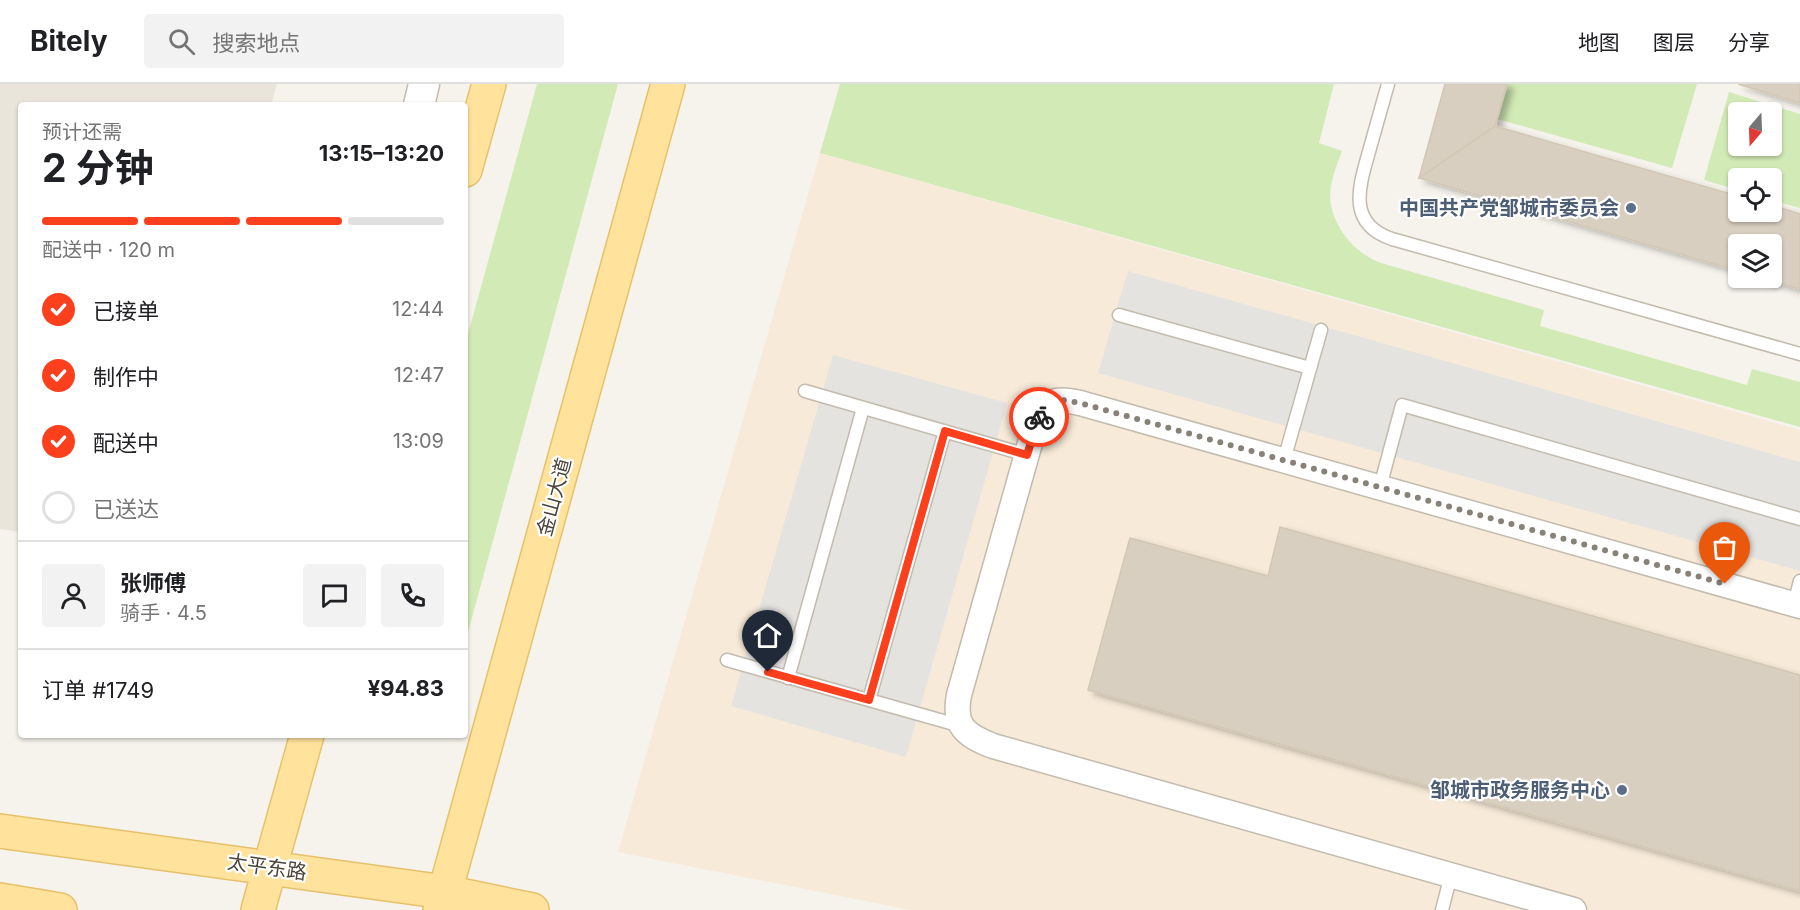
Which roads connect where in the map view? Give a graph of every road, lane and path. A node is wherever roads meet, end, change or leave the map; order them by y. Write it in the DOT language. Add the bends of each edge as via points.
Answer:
graph roads {
  1 [pos="424,84"];
  2 [pos="489,84"];
  3 [pos="668,84"];
  4 [pos="1388,84"];
  5 [pos="419,102"];
  6 [pos="468,159"];
  7 [pos="1119,315"];
  8 [pos="1320,330"];
  9 [pos="1800,354"];
  10 [pos="1310,368"];
  11 [pos="805,391"];
  12 [pos="863,408"];
  13 [pos="945,431"];
  14 [pos="1027,455"];
  15 [pos="1284,460"];
  16 [pos="1380,487"];
  17 [pos="1800,519"];
  18 [pos="1800,581"];
  19 [pos="1797,605"];
  20 [pos="727,660"];
  21 [pos="788,678"];
  22 [pos="869,700"];
  23 [pos="961,726"];
  24 [pos="306,738"];
  25 [pos="0,831"];
  26 [pos="270,867"];
  27 [pos="1451,875"];
  28 [pos="0,900"];
  29 [pos="442,901"];
  30 [pos="1533,904"];
  31 [pos="60,910"];
  32 [pos="258,910"];
  33 [pos="532,910"];
  34 [pos="1442,910"];
  35 [pos="1574,910"];
  1 -- 5 [label="street"];
  2 -- 6 [label="main road"];
  3 -- 29 [label="main road, 金山大道"];
  4 -- 9 [label="lane" via="1359,189 1361,211 1377,233"];
  7 -- 10 [label="lane"];
  8 -- 10 [label="lane"];
  10 -- 15 [label="lane"];
  11 -- 12 [label="lane"];
  12 -- 13 [label="lane"];
  12 -- 21 [label="lane"];
  13 -- 14 [label="lane"];
  13 -- 22 [label="lane"];
  14 -- 15 [label="street" via="1044,408 1058,400"];
  14 -- 23 [label="street" via="959,695 957,717"];
  15 -- 16 [label="street"];
  16 -- 17 [label="lane" via="1402,405"];
  16 -- 19 [label="street"];
  18 -- 19 [label="lane"];
  20 -- 21 [label="lane"];
  21 -- 22 [label="lane"];
  22 -- 23 [label="lane"];
  23 -- 27 [label="street" via="970,736 993,746"];
  24 -- 26 [label="main road"];
  25 -- 26 [label="main road, 太平东路"];
  26 -- 29 [label="main road, 太平东路"];
  26 -- 32 [label="main road"];
  27 -- 30 [label="street"];
  27 -- 34 [label="lane"];
  28 -- 31 [label="main road"];
  29 -- 33 [label="main road, 太平东路"];
  30 -- 35 [label="street"];
}
